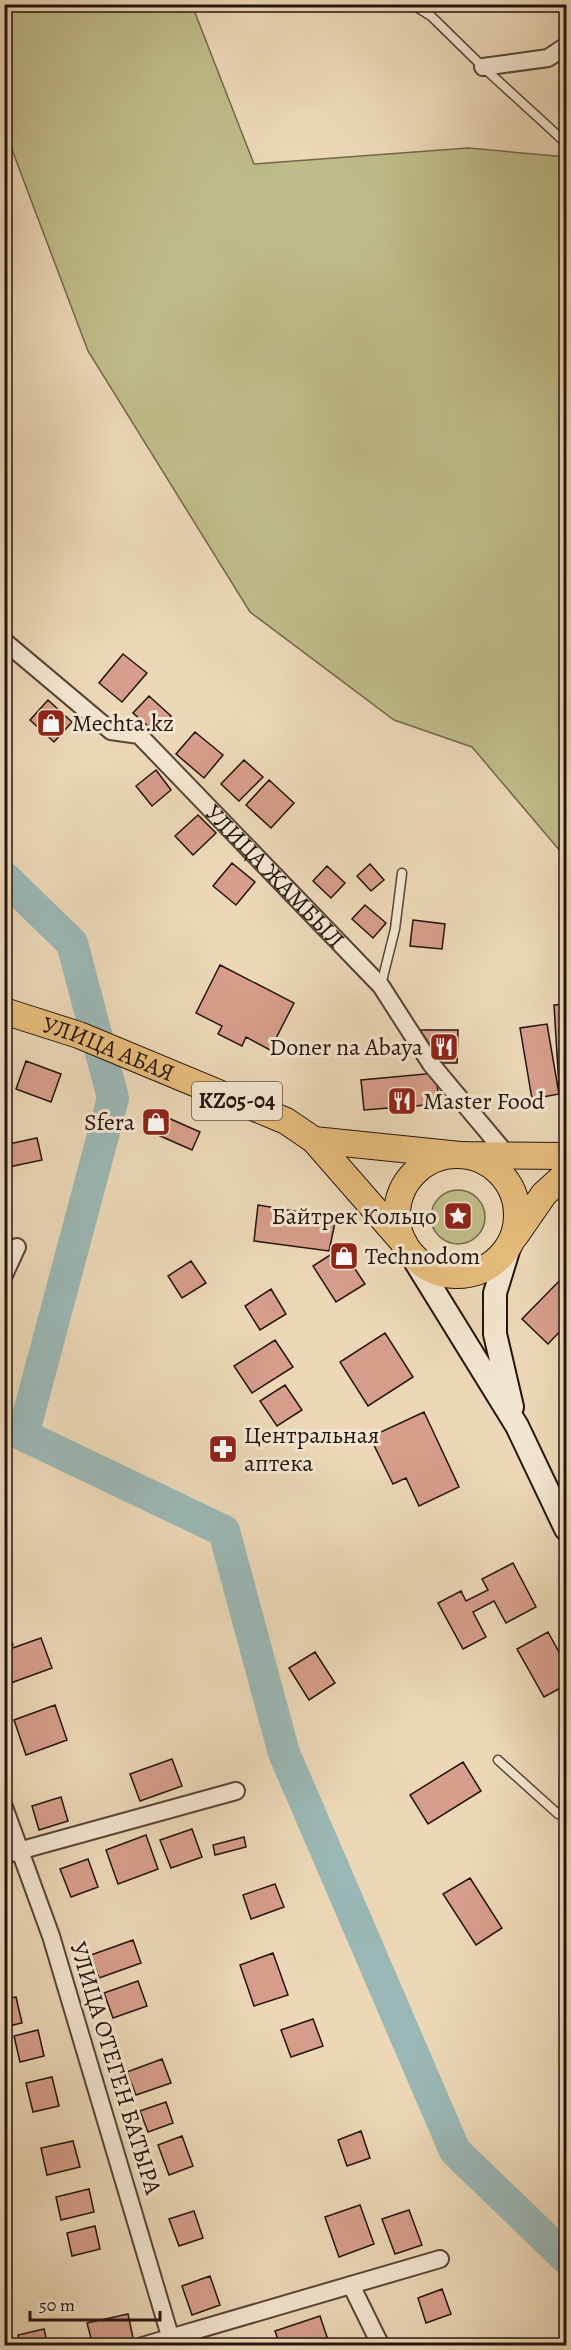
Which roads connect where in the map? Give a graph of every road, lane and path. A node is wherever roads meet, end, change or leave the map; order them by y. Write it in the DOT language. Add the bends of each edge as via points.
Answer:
graph roads {
  1 [pos="412,4"];
  2 [pos="567,46"];
  3 [pos="483,67"];
  4 [pos="567,143"];
  5 [pos="4,641"];
  6 [pos="402,873"];
  7 [pos="381,986"];
  8 [pos="4,1011"];
  9 [pos="314,1140"];
  10 [pos="460,1155"];
  11 [pos="508,1156"];
  12 [pos="567,1156"];
  13 [pos="567,1174"];
  14 [pos="511,1241"];
  15 [pos="404,1243"];
  16 [pos="17,1247"];
  17 [pos="4,1275"];
  18 [pos="517,1426"];
  19 [pos="567,1529"];
  20 [pos="498,1760"];
  21 [pos="236,1791"];
  22 [pos="4,1808"];
  23 [pos="567,1816"];
  24 [pos="12,1852"];
  25 [pos="440,2259"];
  26 [pos="351,2285"];
  27 [pos="172,2342"];
  28 [pos="142,2346"];
  29 [pos="381,2346"];
  1 -- 3 [label="lane" via="431,16"];
  2 -- 3 [label="street" via="548,58"];
  3 -- 4 [label="lane"];
  5 -- 7 [label="street, УЛИЦА ЖАМБЫЛ" via="111,731 139,735"];
  6 -- 7 [label="lane" via="395,929"];
  7 -- 11 [label="street, УЛИЦА ЖАМБЫЛ" via="431,1064"];
  8 -- 9 [label="main road, УЛИЦА АБАЯ / KZ05-04" via="79,1035 286,1121"];
  9 -- 10 [label="main road, KZ05-04"];
  9 -- 15 [label="main road, УЛИЦА АБАЯ / KZ05-04"];
  10 -- 11 [label="main road, KZ05-04"];
  10 -- 14 [label="main road, KZ05-04" via="488,1164 509,1184 517,1222"];
  10 -- 15 [label="main road, KZ05-04" via="425,1164 402,1190 397,1208"];
  11 -- 12 [label="main road, KZ05-04"];
  13 -- 14 [label="main road, KZ05-04" via="544,1194"];
  14 -- 15 [label="main road, KZ05-04" via="501,1257 467,1274 430,1269"];
  14 -- 18 [label="main road" via="495,1293 495,1334"];
  15 -- 18 [label="main road"];
  16 -- 17 [label="street"];
  18 -- 19 [label="main road"];
  20 -- 23 [label="lane" via="558,1814"];
  21 -- 24 [label="street"];
  22 -- 24 [label="street, УЛИЦА ОТЕГЕН БАТЫРА"];
  24 -- 27 [label="street, УЛИЦА ОТЕГЕН БАТЫРА" via="51,1936"];
  25 -- 26 [label="street"];
  26 -- 27 [label="street"];
  26 -- 29 [label="street"];
  27 -- 28 [label="street"];
}
